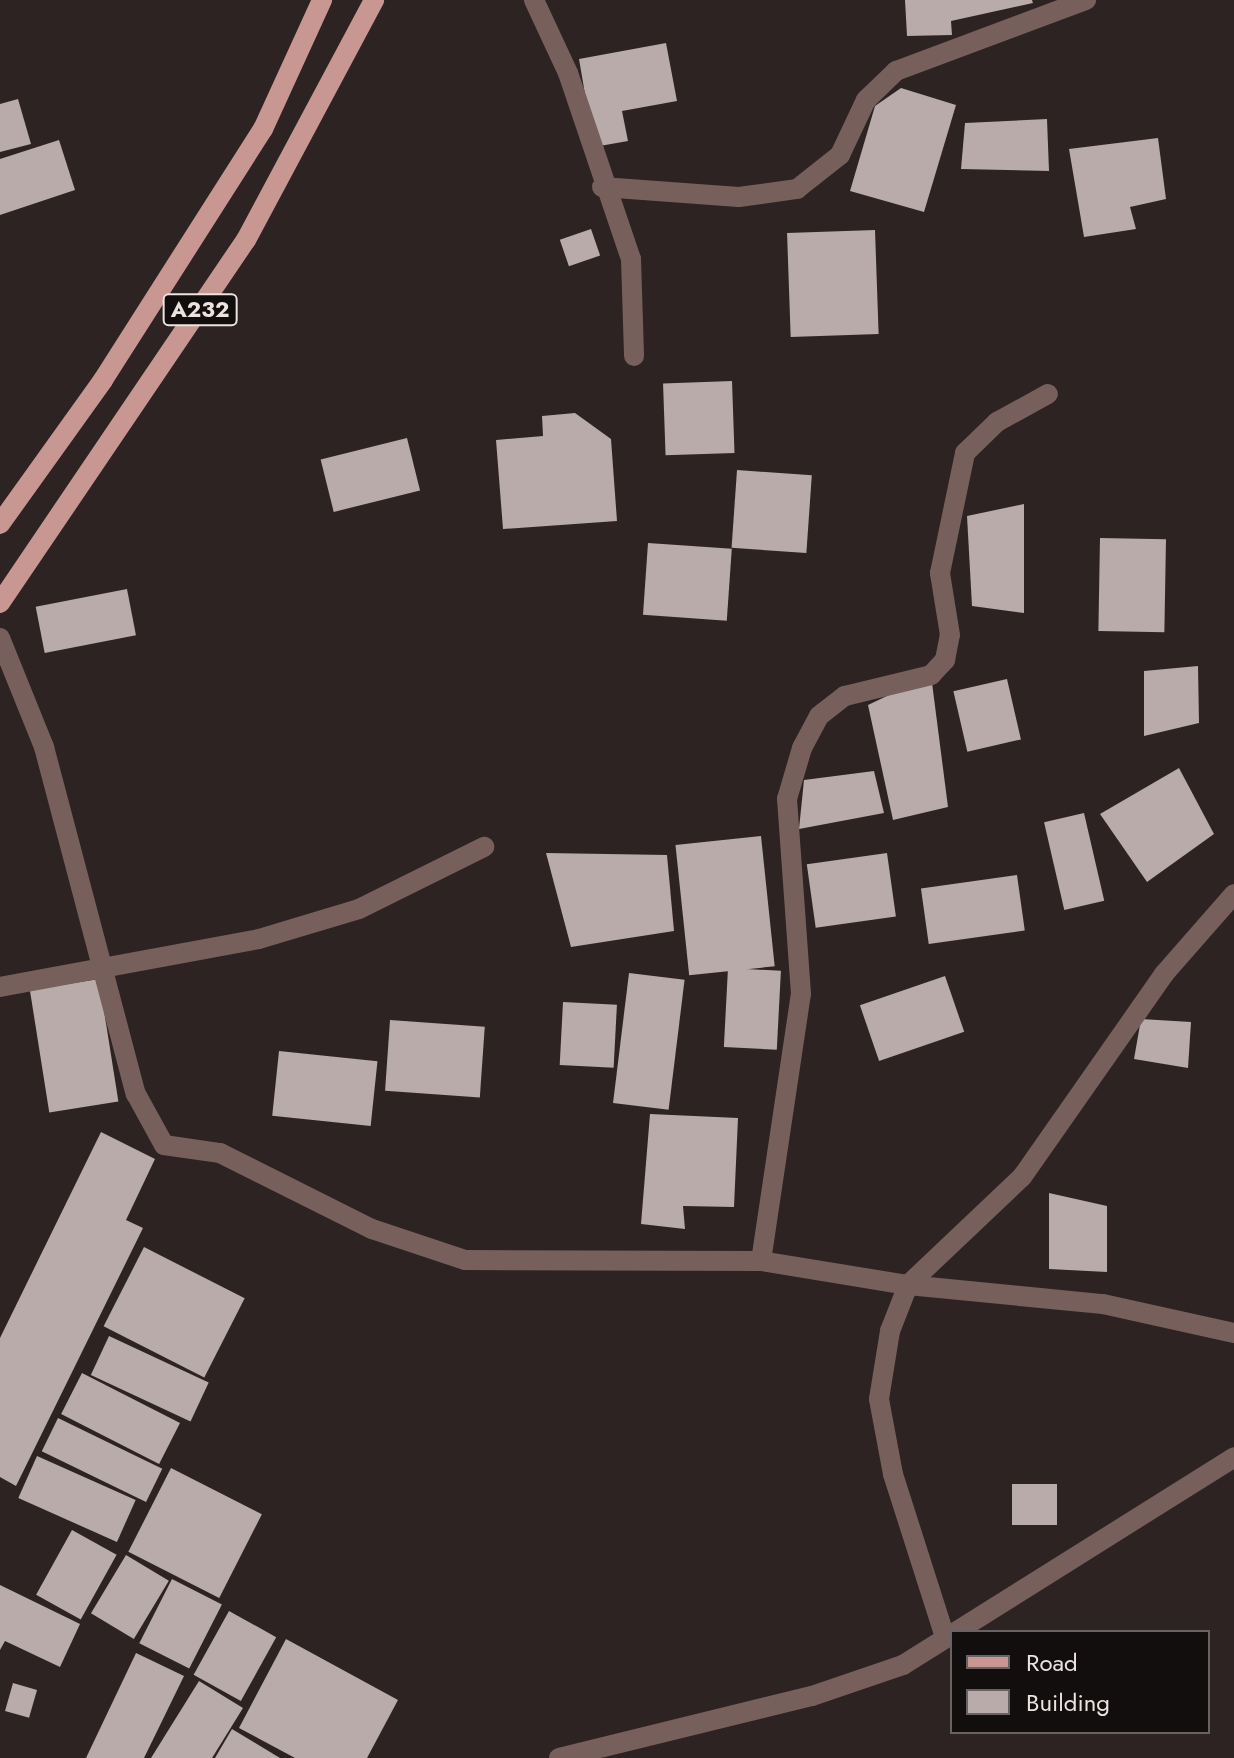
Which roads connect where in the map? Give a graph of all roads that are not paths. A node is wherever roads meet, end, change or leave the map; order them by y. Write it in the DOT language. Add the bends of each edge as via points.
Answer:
graph roads {
  1 [pos="322,0"];
  2 [pos="374,0"];
  3 [pos="534,0"];
  4 [pos="1086,0"];
  5 [pos="602,187"];
  6 [pos="634,356"];
  7 [pos="1048,394"];
  8 [pos="0,524"];
  9 [pos="0,603"];
  10 [pos="0,638"];
  11 [pos="484,847"];
  12 [pos="1234,894"];
  13 [pos="106,963"];
  14 [pos="0,987"];
  15 [pos="761,1261"];
  16 [pos="908,1285"];
  17 [pos="1234,1333"];
  18 [pos="1234,1457"];
  19 [pos="950,1630"];
  20 [pos="951,1630"];
  21 [pos="944,1634"];
  22 [pos="559,1758"];
  1 -- 8 [label="main road, A232" via="263,129 103,380"];
  2 -- 9 [label="main road, A232" via="246,240"];
  3 -- 5 [label="street" via="568,73"];
  4 -- 5 [label="street" via="896,71 866,100 840,155 797,189 739,197"];
  5 -- 6 [label="street" via="631,259"];
  7 -- 15 [label="street" via="997,422 965,453 940,573 950,635 945,660 931,675 845,696 819,716 802,748 787,799 801,994"];
  10 -- 13 [label="street" via="44,747"];
  11 -- 13 [label="street" via="359,909 274,935"];
  12 -- 16 [label="street" via="1164,974 1022,1177"];
  13 -- 14 [label="street"];
  13 -- 15 [label="street" via="136,1094 164,1145 220,1153 372,1229 465,1260"];
  15 -- 16 [label="street"];
  16 -- 17 [label="street" via="1103,1304"];
  16 -- 21 [label="street" via="890,1331 879,1399 904,1514"];
  18 -- 20 [label="street"];
  19 -- 21 [label="street"];
  21 -- 22 [label="street" via="903,1665 812,1696"];
}
